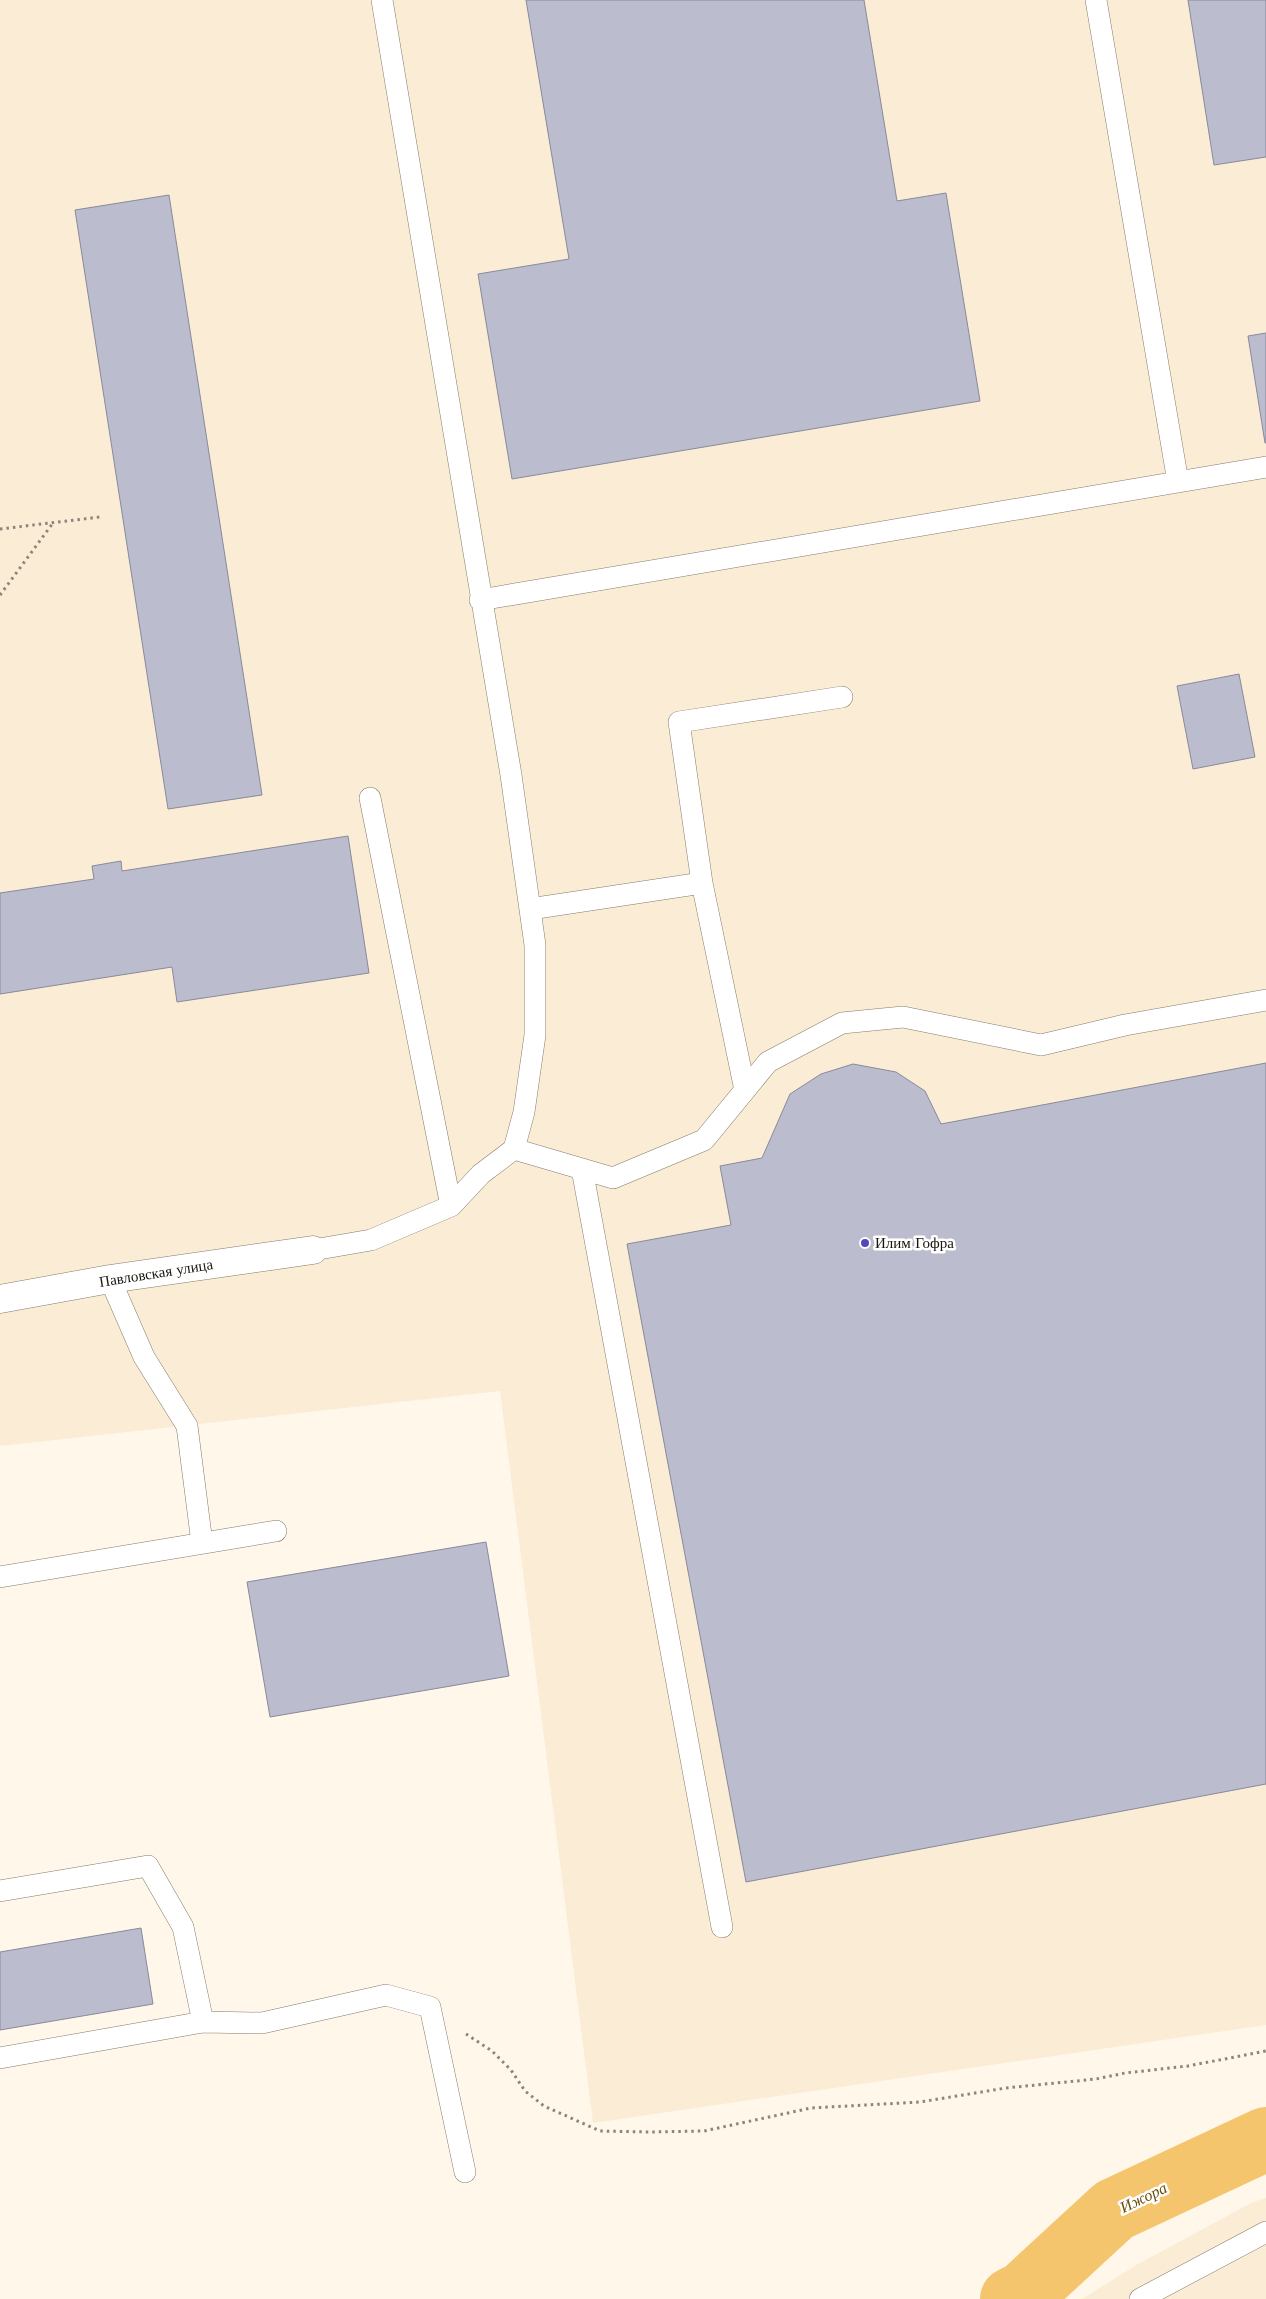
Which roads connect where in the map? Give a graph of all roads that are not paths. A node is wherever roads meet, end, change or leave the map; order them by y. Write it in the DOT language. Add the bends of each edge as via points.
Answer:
graph roads {
  1 [pos="382,0"];
  2 [pos="1096,0"];
  3 [pos="1266,467"];
  4 [pos="1178,482"];
  5 [pos="480,600"];
  6 [pos="842,698"];
  7 [pos="370,798"];
  8 [pos="702,883"];
  9 [pos="530,910"];
  10 [pos="1266,1000"];
  11 [pos="745,1090"];
  12 [pos="514,1149"];
  13 [pos="582,1169"];
  14 [pos="451,1206"];
  15 [pos="312,1250"];
  16 [pos="110,1279"];
  17 [pos="0,1299"];
  18 [pos="276,1531"];
  19 [pos="202,1543"];
  20 [pos="0,1576"];
  21 [pos="0,1891"];
  22 [pos="722,1927"];
  23 [pos="203,2022"];
  24 [pos="0,2058"];
  25 [pos="464,2172"];
  26 [pos="1266,2232"];
  27 [pos="1140,2299"];
  1 -- 5 [label="lane"];
  2 -- 4 [label="lane"];
  3 -- 4 [label="lane"];
  4 -- 5 [label="lane"];
  5 -- 9 [label="lane" via="511,775"];
  6 -- 8 [label="lane" via="679,722"];
  7 -- 14 [label="lane"];
  8 -- 9 [label="lane"];
  8 -- 11 [label="lane"];
  9 -- 12 [label="lane" via="535,945 535,1035 524,1112"];
  10 -- 11 [label="lane" via="1041,1044 903,1017 842,1023 768,1062"];
  11 -- 13 [label="lane" via="704,1140 613,1178"];
  12 -- 13 [label="lane"];
  12 -- 14 [label="lane" via="481,1174"];
  13 -- 22 [label="lane"];
  14 -- 15 [label="lane" via="371,1240"];
  15 -- 16 [label="street, Павловская улица"];
  16 -- 17 [label="street, Павловская улица"];
  16 -- 19 [label="lane" via="144,1358 187,1426"];
  18 -- 19 [label="lane"];
  19 -- 20 [label="lane"];
  21 -- 23 [label="lane" via="148,1866 183,1927"];
  23 -- 24 [label="lane"];
  23 -- 25 [label="lane" via="262,2023 386,1995 430,2008"];
  26 -- 27 [label="lane"];
}
